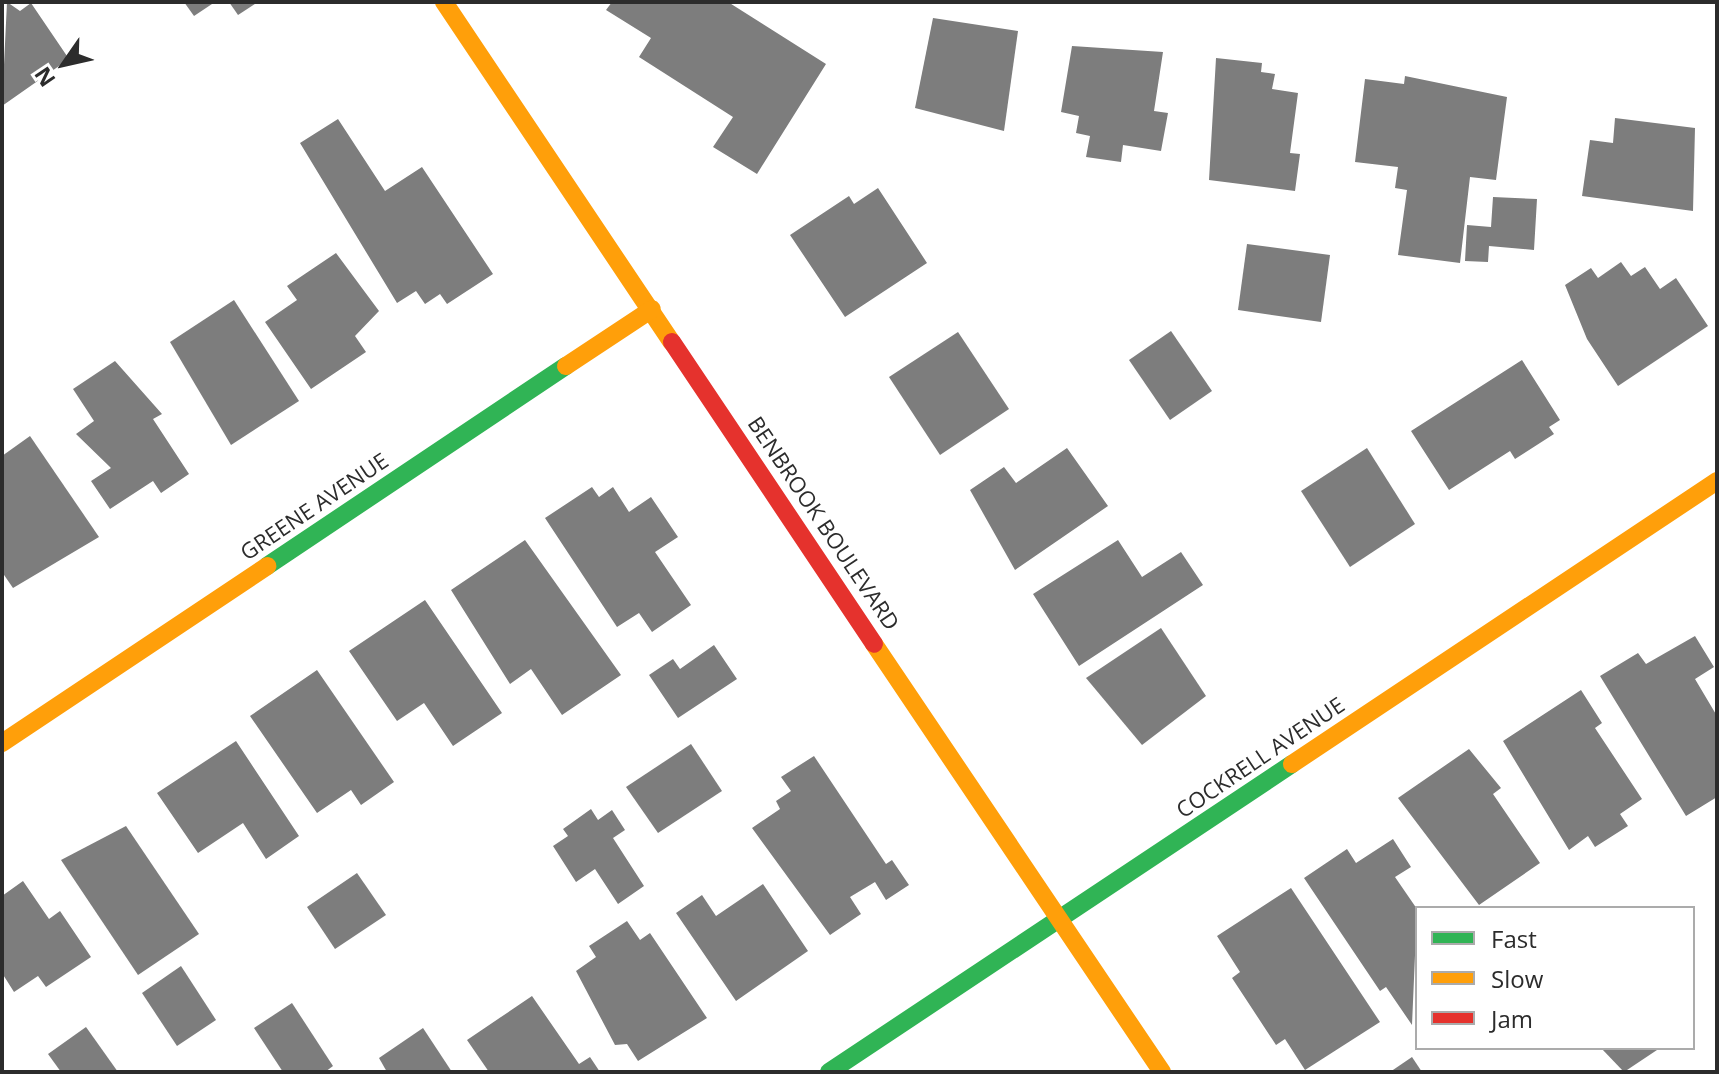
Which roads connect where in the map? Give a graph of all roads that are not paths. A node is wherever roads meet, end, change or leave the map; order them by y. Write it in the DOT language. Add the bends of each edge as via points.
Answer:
graph roads {
  1 [pos="444,2"];
  2 [pos="652,309"];
  3 [pos="1717,481"];
  4 [pos="2,743"];
  5 [pos="1060,919"];
  6 [pos="829,1072"];
  7 [pos="1162,1072"];
  1 -- 2 [label="street, BENBROOK BOULEVARD"];
  2 -- 4 [label="street, GREENE AVENUE"];
  2 -- 5 [label="street, BENBROOK BOULEVARD"];
  3 -- 5 [label="street, COCKRELL AVENUE"];
  5 -- 6 [label="street, COCKRELL AVENUE"];
  5 -- 7 [label="street, BENBROOK BOULEVARD"];
}
